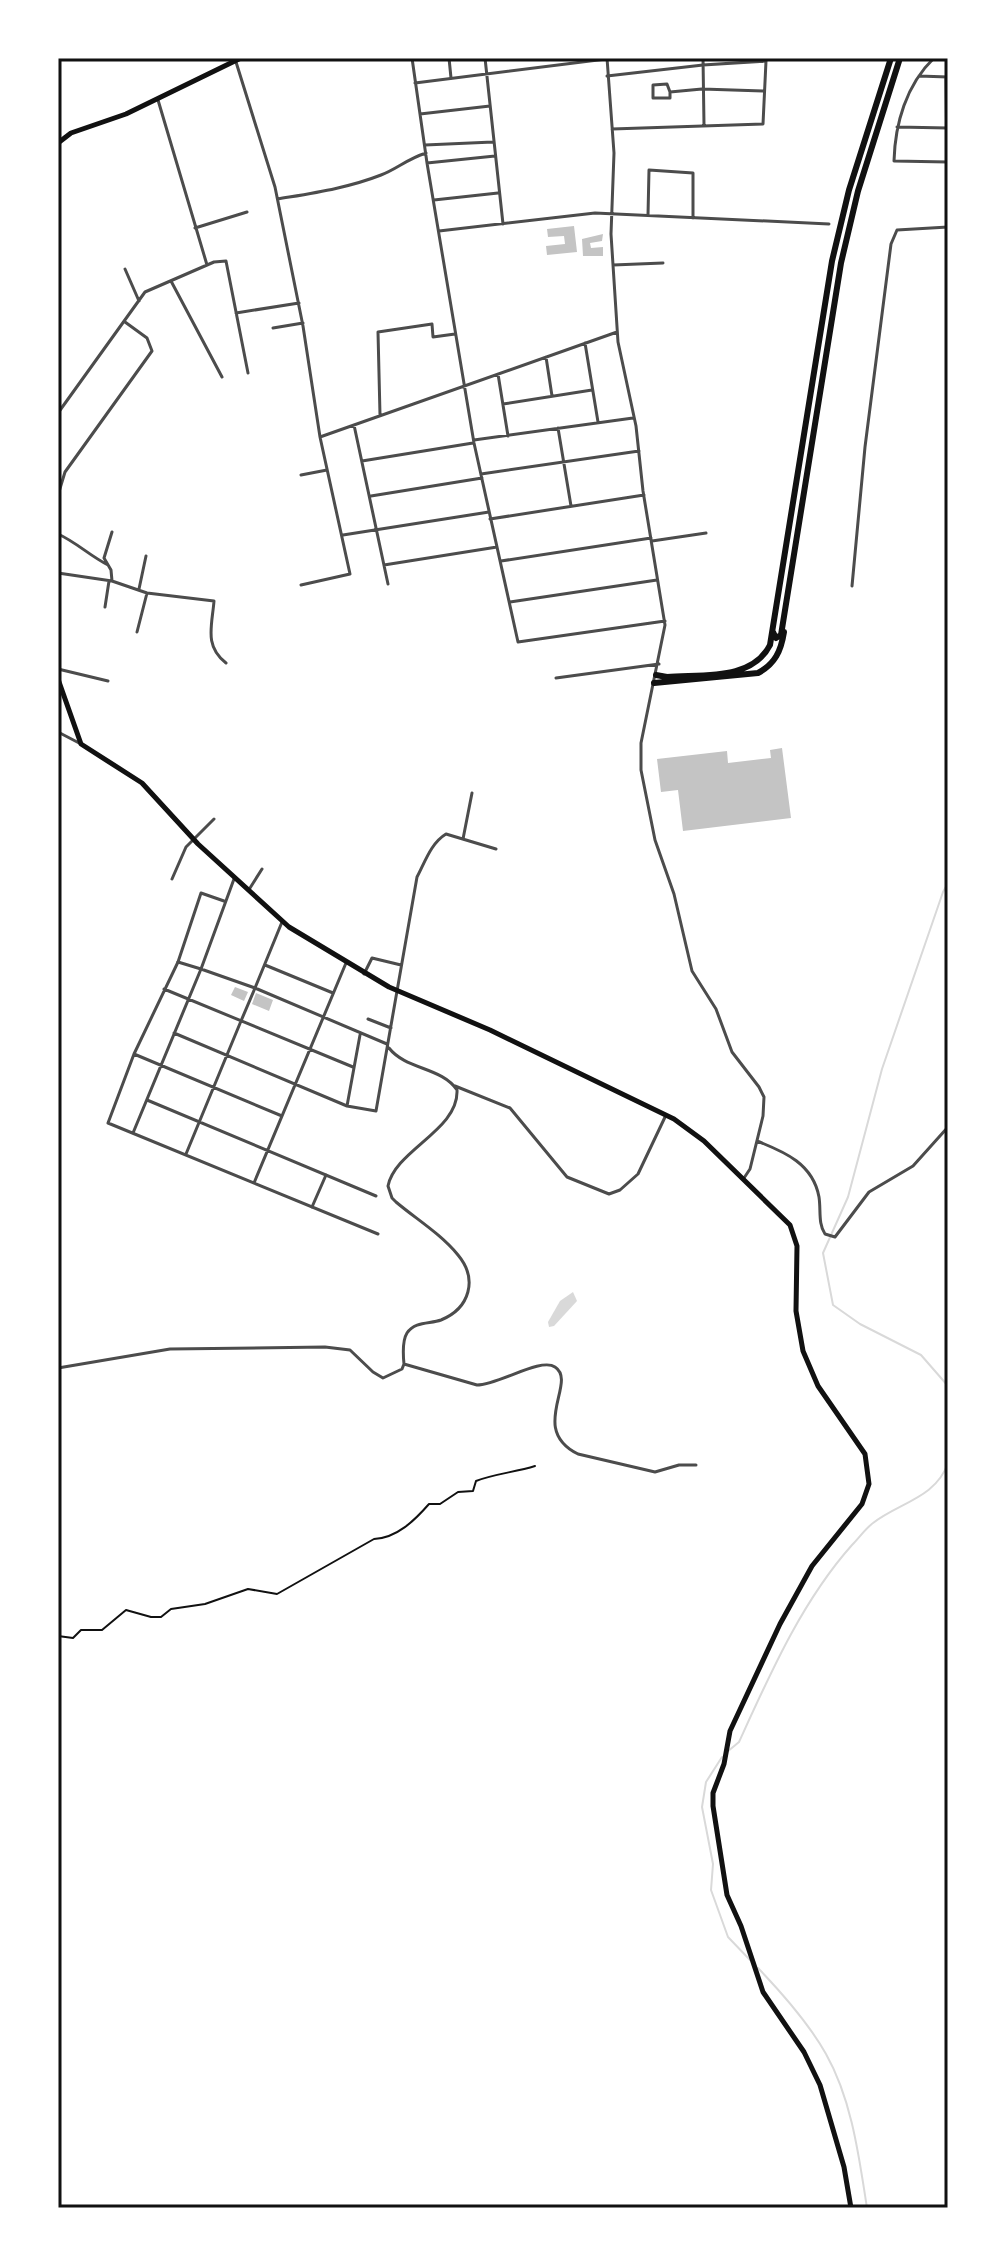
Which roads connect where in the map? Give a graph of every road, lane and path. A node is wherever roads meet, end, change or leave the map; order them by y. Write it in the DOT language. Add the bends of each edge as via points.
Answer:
graph roads {
  1 [pos="412,58"];
  2 [pos="449,58"];
  3 [pos="485,58"];
  4 [pos="526,58"];
  5 [pos="607,58"];
  6 [pos="703,58"];
  7 [pos="891,58"];
  8 [pos="900,58"];
  9 [pos="934,58"];
  10 [pos="238,60"];
  11 [pos="703,65"];
  12 [pos="527,67"];
  13 [pos="487,72"];
  14 [pos="607,76"];
  15 [pos="919,76"];
  16 [pos="947,77"];
  17 [pos="451,78"];
  18 [pos="415,83"];
  19 [pos="702,89"];
  20 [pos="763,91"];
  21 [pos="670,92"];
  22 [pos="158,99"];
  23 [pos="490,106"];
  24 [pos="420,114"];
  25 [pos="704,125"];
  26 [pos="897,127"];
  27 [pos="947,128"];
  28 [pos="612,129"];
  29 [pos="494,142"];
  30 [pos="58,143"];
  31 [pos="425,145"];
  32 [pos="426,153"];
  33 [pos="496,156"];
  34 [pos="947,162"];
  35 [pos="427,163"];
  36 [pos="499,193"];
  37 [pos="277,199"];
  38 [pos="434,200"];
  39 [pos="247,212"];
  40 [pos="611,214"];
  41 [pos="648,215"];
  42 [pos="693,218"];
  43 [pos="503,224"];
  44 [pos="829,224"];
  45 [pos="948,227"];
  46 [pos="195,228"];
  47 [pos="439,231"];
  48 [pos="663,263"];
  49 [pos="207,265"];
  50 [pos="613,265"];
  51 [pos="125,269"];
  52 [pos="171,281"];
  53 [pos="139,301"];
  54 [pos="299,303"];
  55 [pos="236,313"];
  56 [pos="125,322"];
  57 [pos="303,323"];
  58 [pos="273,328"];
  59 [pos="617,332"];
  60 [pos="456,334"];
  61 [pos="585,343"];
  62 [pos="546,357"];
  63 [pos="248,373"];
  64 [pos="498,374"];
  65 [pos="222,377"];
  66 [pos="466,385"];
  67 [pos="592,390"];
  68 [pos="552,396"];
  69 [pos="503,404"];
  70 [pos="58,413"];
  71 [pos="380,415"];
  72 [pos="634,418"];
  73 [pos="598,422"];
  74 [pos="354,425"];
  75 [pos="558,428"];
  76 [pos="508,436"];
  77 [pos="320,437"];
  78 [pos="474,442"];
  79 [pos="639,451"];
  80 [pos="362,461"];
  81 [pos="564,462"];
  82 [pos="327,470"];
  83 [pos="301,475"];
  84 [pos="481,476"];
  85 [pos="58,495"];
  86 [pos="644,495"];
  87 [pos="369,496"];
  88 [pos="571,506"];
  89 [pos="489,512"];
  90 [pos="490,519"];
  91 [pos="376,529"];
  92 [pos="112,532"];
  93 [pos="706,533"];
  94 [pos="58,534"];
  95 [pos="341,535"];
  96 [pos="652,540"];
  97 [pos="497,547"];
  98 [pos="146,556"];
  99 [pos="501,561"];
  100 [pos="108,565"];
  101 [pos="384,565"];
  102 [pos="58,573"];
  103 [pos="658,580"];
  104 [pos="110,581"];
  105 [pos="388,584"];
  106 [pos="301,585"];
  107 [pos="852,586"];
  108 [pos="139,589"];
  109 [pos="147,593"];
  110 [pos="510,602"];
  111 [pos="105,607"];
  112 [pos="786,609"];
  113 [pos="665,621"];
  114 [pos="137,632"];
  115 [pos="773,632"];
  116 [pos="226,663"];
  117 [pos="659,664"];
  118 [pos="58,669"];
  119 [pos="556,678"];
  120 [pos="58,679"];
  121 [pos="655,679"];
  122 [pos="108,681"];
  123 [pos="58,732"];
  124 [pos="81,744"];
  125 [pos="472,793"];
  126 [pos="214,819"];
  127 [pos="193,839"];
  128 [pos="463,839"];
  129 [pos="496,849"];
  130 [pos="262,869"];
  131 [pos="172,879"];
  132 [pos="234,879"];
  133 [pos="247,891"];
  134 [pos="224,901"];
  135 [pos="282,922"];
  136 [pos="178,962"];
  137 [pos="346,963"];
  138 [pos="265,965"];
  139 [pos="401,965"];
  140 [pos="201,969"];
  141 [pos="364,974"];
  142 [pos="255,988"];
  143 [pos="164,989"];
  144 [pos="396,990"];
  145 [pos="333,993"];
  146 [pos="189,999"];
  147 [pos="323,1017"];
  148 [pos="368,1019"];
  149 [pos="241,1021"];
  150 [pos="391,1028"];
  151 [pos="174,1033"];
  152 [pos="360,1033"];
  153 [pos="388,1045"];
  154 [pos="309,1049"];
  155 [pos="134,1054"];
  156 [pos="227,1055"];
  157 [pos="161,1065"];
  158 [pos="353,1067"];
  159 [pos="295,1084"];
  160 [pos="455,1086"];
  161 [pos="213,1087"];
  162 [pos="147,1100"];
  163 [pos="347,1106"];
  164 [pos="667,1114"];
  165 [pos="282,1116"];
  166 [pos="199,1122"];
  167 [pos="948,1127"];
  168 [pos="133,1133"];
  169 [pos="757,1141"];
  170 [pos="268,1151"];
  171 [pos="185,1155"];
  172 [pos="326,1175"];
  173 [pos="744,1178"];
  174 [pos="254,1183"];
  175 [pos="376,1196"];
  176 [pos="312,1207"];
  177 [pos="378,1234"];
  178 [pos="404,1364"];
  179 [pos="58,1368"];
  180 [pos="696,1465"];
  181 [pos="535,1466"];
  182 [pos="58,1636"];
  183 [pos="851,2208"];
  1 -- 18 [label="street"];
  2 -- 17 [label="street"];
  3 -- 13 [label="street"];
  4 -- 12 [label="street"];
  5 -- 12 [label="street"];
  5 -- 14 [label="street"];
  6 -- 11 [label="street"];
  7 -- 115 [label="main road" via="832,261"];
  8 -- 112 [label="main road" via="848,226"];
  9 -- 15 [label="street"];
  10 -- 22 [label="main road"];
  10 -- 37 [label="street"];
  11 -- 14 [label="street"];
  11 -- 19 [label="street"];
  11 -- 20 [label="street" via="766,61"];
  12 -- 13 [label="street"];
  13 -- 17 [label="street"];
  13 -- 23 [label="street"];
  14 -- 28 [label="street"];
  15 -- 16 [label="street"];
  15 -- 26 [label="street"];
  16 -- 27 [label="street"];
  17 -- 18 [label="street"];
  18 -- 24 [label="street"];
  19 -- 20 [label="street"];
  19 -- 21 [label="street"];
  19 -- 25 [label="street"];
  20 -- 25 [label="street" via="763,124"];
  21 -- 21 [label="street" via="667,84 653,85 653,98 670,98"];
  22 -- 30 [label="main road"];
  22 -- 46 [label="street"];
  23 -- 24 [label="street"];
  23 -- 29 [label="street"];
  24 -- 31 [label="street"];
  25 -- 28 [label="street"];
  26 -- 27 [label="street"];
  26 -- 34 [label="street" via="894,161"];
  27 -- 34 [label="street"];
  28 -- 40 [label="street"];
  29 -- 31 [label="street"];
  29 -- 33 [label="street"];
  31 -- 32 [label="street"];
  32 -- 35 [label="street"];
  32 -- 37 [label="street" via="367,180"];
  33 -- 35 [label="street"];
  33 -- 36 [label="street"];
  35 -- 38 [label="street"];
  36 -- 38 [label="street"];
  36 -- 43 [label="street"];
  37 -- 54 [label="street"];
  38 -- 47 [label="street"];
  39 -- 46 [label="street"];
  40 -- 41 [label="street"];
  40 -- 43 [label="street"];
  40 -- 50 [label="street"];
  41 -- 42 [label="street"];
  41 -- 42 [label="street" via="649,170 693,173"];
  42 -- 44 [label="street"];
  43 -- 47 [label="street"];
  45 -- 107 [label="street" via="897,230 891,244"];
  46 -- 49 [label="street"];
  47 -- 60 [label="street"];
  48 -- 50 [label="street"];
  49 -- 52 [label="street"];
  49 -- 55 [label="street" via="226,261"];
  50 -- 59 [label="street"];
  51 -- 53 [label="street"];
  52 -- 53 [label="street" via="145,292"];
  52 -- 65 [label="street"];
  53 -- 56 [label="street"];
  54 -- 55 [label="street"];
  54 -- 57 [label="street"];
  55 -- 63 [label="street"];
  56 -- 70 [label="street"];
  56 -- 85 [label="street" via="147,338 152,351 65,472"];
  57 -- 58 [label="street"];
  57 -- 77 [label="street"];
  59 -- 61 [label="street"];
  59 -- 72 [label="street"];
  60 -- 66 [label="street"];
  60 -- 71 [label="street" via="433,337 432,324 378,332"];
  61 -- 62 [label="street"];
  61 -- 67 [label="street"];
  62 -- 64 [label="street"];
  62 -- 68 [label="street"];
  64 -- 66 [label="street"];
  64 -- 69 [label="street"];
  66 -- 71 [label="street"];
  66 -- 78 [label="street"];
  67 -- 68 [label="street"];
  67 -- 73 [label="street"];
  68 -- 69 [label="street"];
  69 -- 76 [label="street"];
  71 -- 74 [label="street"];
  72 -- 73 [label="street"];
  72 -- 79 [label="street"];
  73 -- 75 [label="street"];
  74 -- 77 [label="street"];
  74 -- 80 [label="street"];
  75 -- 76 [label="street"];
  75 -- 81 [label="street"];
  76 -- 78 [label="street"];
  77 -- 82 [label="street"];
  78 -- 80 [label="street"];
  78 -- 84 [label="street"];
  79 -- 81 [label="street"];
  79 -- 86 [label="street"];
  80 -- 87 [label="street"];
  81 -- 84 [label="street"];
  81 -- 88 [label="street"];
  82 -- 83 [label="street"];
  82 -- 95 [label="street"];
  84 -- 87 [label="street"];
  84 -- 89 [label="street"];
  86 -- 88 [label="street"];
  86 -- 96 [label="street"];
  87 -- 91 [label="street"];
  88 -- 90 [label="street"];
  89 -- 90 [label="street"];
  89 -- 91 [label="street"];
  90 -- 97 [label="street"];
  91 -- 95 [label="street"];
  91 -- 101 [label="street"];
  92 -- 100 [label="street" via="104,558"];
  93 -- 96 [label="street"];
  94 -- 100 [label="street"];
  95 -- 106 [label="street" via="350,574"];
  96 -- 99 [label="street"];
  96 -- 103 [label="street"];
  97 -- 99 [label="street"];
  97 -- 101 [label="street"];
  98 -- 108 [label="street"];
  99 -- 110 [label="street"];
  100 -- 104 [label="street"];
  101 -- 105 [label="street"];
  102 -- 104 [label="street"];
  103 -- 110 [label="street"];
  103 -- 113 [label="street"];
  104 -- 108 [label="street"];
  104 -- 111 [label="street"];
  108 -- 109 [label="street"];
  109 -- 114 [label="street"];
  109 -- 116 [label="street" via="214,601 212,647"];
  110 -- 113 [label="street" via="518,642"];
  112 -- 115 [label="main road" via="781,635 776,638"];
  112 -- 121 [label="main road" via="781,649 763,670"];
  113 -- 117 [label="street"];
  115 -- 121 [label="main road" via="764,655 743,669"];
  117 -- 119 [label="street"];
  117 -- 121 [label="street"];
  118 -- 122 [label="street"];
  120 -- 124 [label="main road"];
  121 -- 169 [label="street" via="640,758 655,840 692,971 716,1009 732,1052 762,1092 764,1112"];
  123 -- 124 [label="street"];
  124 -- 127 [label="main road" via="139,780"];
  125 -- 128 [label="street"];
  126 -- 127 [label="street"];
  127 -- 131 [label="street"];
  127 -- 132 [label="main road"];
  128 -- 129 [label="street"];
  128 -- 139 [label="street" via="446,834 439,838 417,877"];
  130 -- 133 [label="street"];
  132 -- 133 [label="main road"];
  132 -- 134 [label="street"];
  133 -- 135 [label="main road"];
  134 -- 136 [label="street" via="201,893"];
  134 -- 140 [label="street"];
  135 -- 137 [label="main road"];
  135 -- 138 [label="street"];
  136 -- 140 [label="street"];
  136 -- 143 [label="street"];
  137 -- 141 [label="main road"];
  137 -- 145 [label="street"];
  138 -- 142 [label="street"];
  138 -- 145 [label="street"];
  139 -- 141 [label="street" via="372,958"];
  139 -- 144 [label="street"];
  140 -- 142 [label="street"];
  140 -- 146 [label="street"];
  141 -- 144 [label="main road"];
  142 -- 147 [label="street"];
  142 -- 149 [label="street"];
  143 -- 146 [label="street"];
  143 -- 155 [label="street"];
  144 -- 150 [label="street"];
  144 -- 164 [label="main road"];
  145 -- 147 [label="street"];
  146 -- 149 [label="street"];
  146 -- 151 [label="street"];
  147 -- 152 [label="street"];
  147 -- 154 [label="street"];
  148 -- 150 [label="street"];
  149 -- 154 [label="street"];
  149 -- 156 [label="street"];
  150 -- 153 [label="street"];
  151 -- 156 [label="street"];
  151 -- 157 [label="street"];
  152 -- 153 [label="street"];
  152 -- 158 [label="street"];
  153 -- 160 [label="street" via="397,1056"];
  153 -- 163 [label="street" via="376,1111"];
  154 -- 158 [label="street"];
  154 -- 159 [label="street"];
  155 -- 157 [label="street"];
  155 -- 168 [label="street" via="108,1123"];
  156 -- 159 [label="street"];
  156 -- 161 [label="street"];
  157 -- 161 [label="street"];
  157 -- 162 [label="street"];
  158 -- 163 [label="street"];
  159 -- 163 [label="street"];
  159 -- 165 [label="street"];
  160 -- 164 [label="street" via="510,1108 567,1177 609,1194 638,1174"];
  160 -- 178 [label="street" via="457,1099 447,1116 397,1167 388,1186 396,1202 458,1254 467,1268 469,1295 441,1320 421,1323 408,1332"];
  161 -- 165 [label="street"];
  161 -- 166 [label="street"];
  162 -- 166 [label="street"];
  162 -- 168 [label="street"];
  164 -- 173 [label="main road"];
  165 -- 170 [label="street"];
  166 -- 170 [label="street"];
  166 -- 171 [label="street"];
  167 -- 169 [label="street" via="913,1166 869,1192 835,1237 822,1230 819,1198 807,1169"];
  168 -- 171 [label="street"];
  169 -- 173 [label="street"];
  170 -- 172 [label="street"];
  170 -- 174 [label="street"];
  171 -- 174 [label="street"];
  172 -- 175 [label="street"];
  172 -- 176 [label="street"];
  173 -- 183 [label="main road" via="793,1231 803,1351 818,1386 858,1441 870,1475 862,1504 798,1589 730,1731 713,1806 723,1883 755,1975 820,2085"];
  174 -- 176 [label="street"];
  176 -- 177 [label="street"];
  178 -- 179 [label="street" via="383,1378 350,1350 217,1347 170,1349"];
  178 -- 180 [label="street" via="477,1385 549,1364 562,1376 554,1407 557,1436 566,1449 655,1472"];
  181 -- 182 [label="path" via="483,1478 473,1491 429,1504 390,1537 374,1539 277,1594 248,1589 171,1609 161,1617 126,1610 102,1630 81,1630 73,1638"];
}
